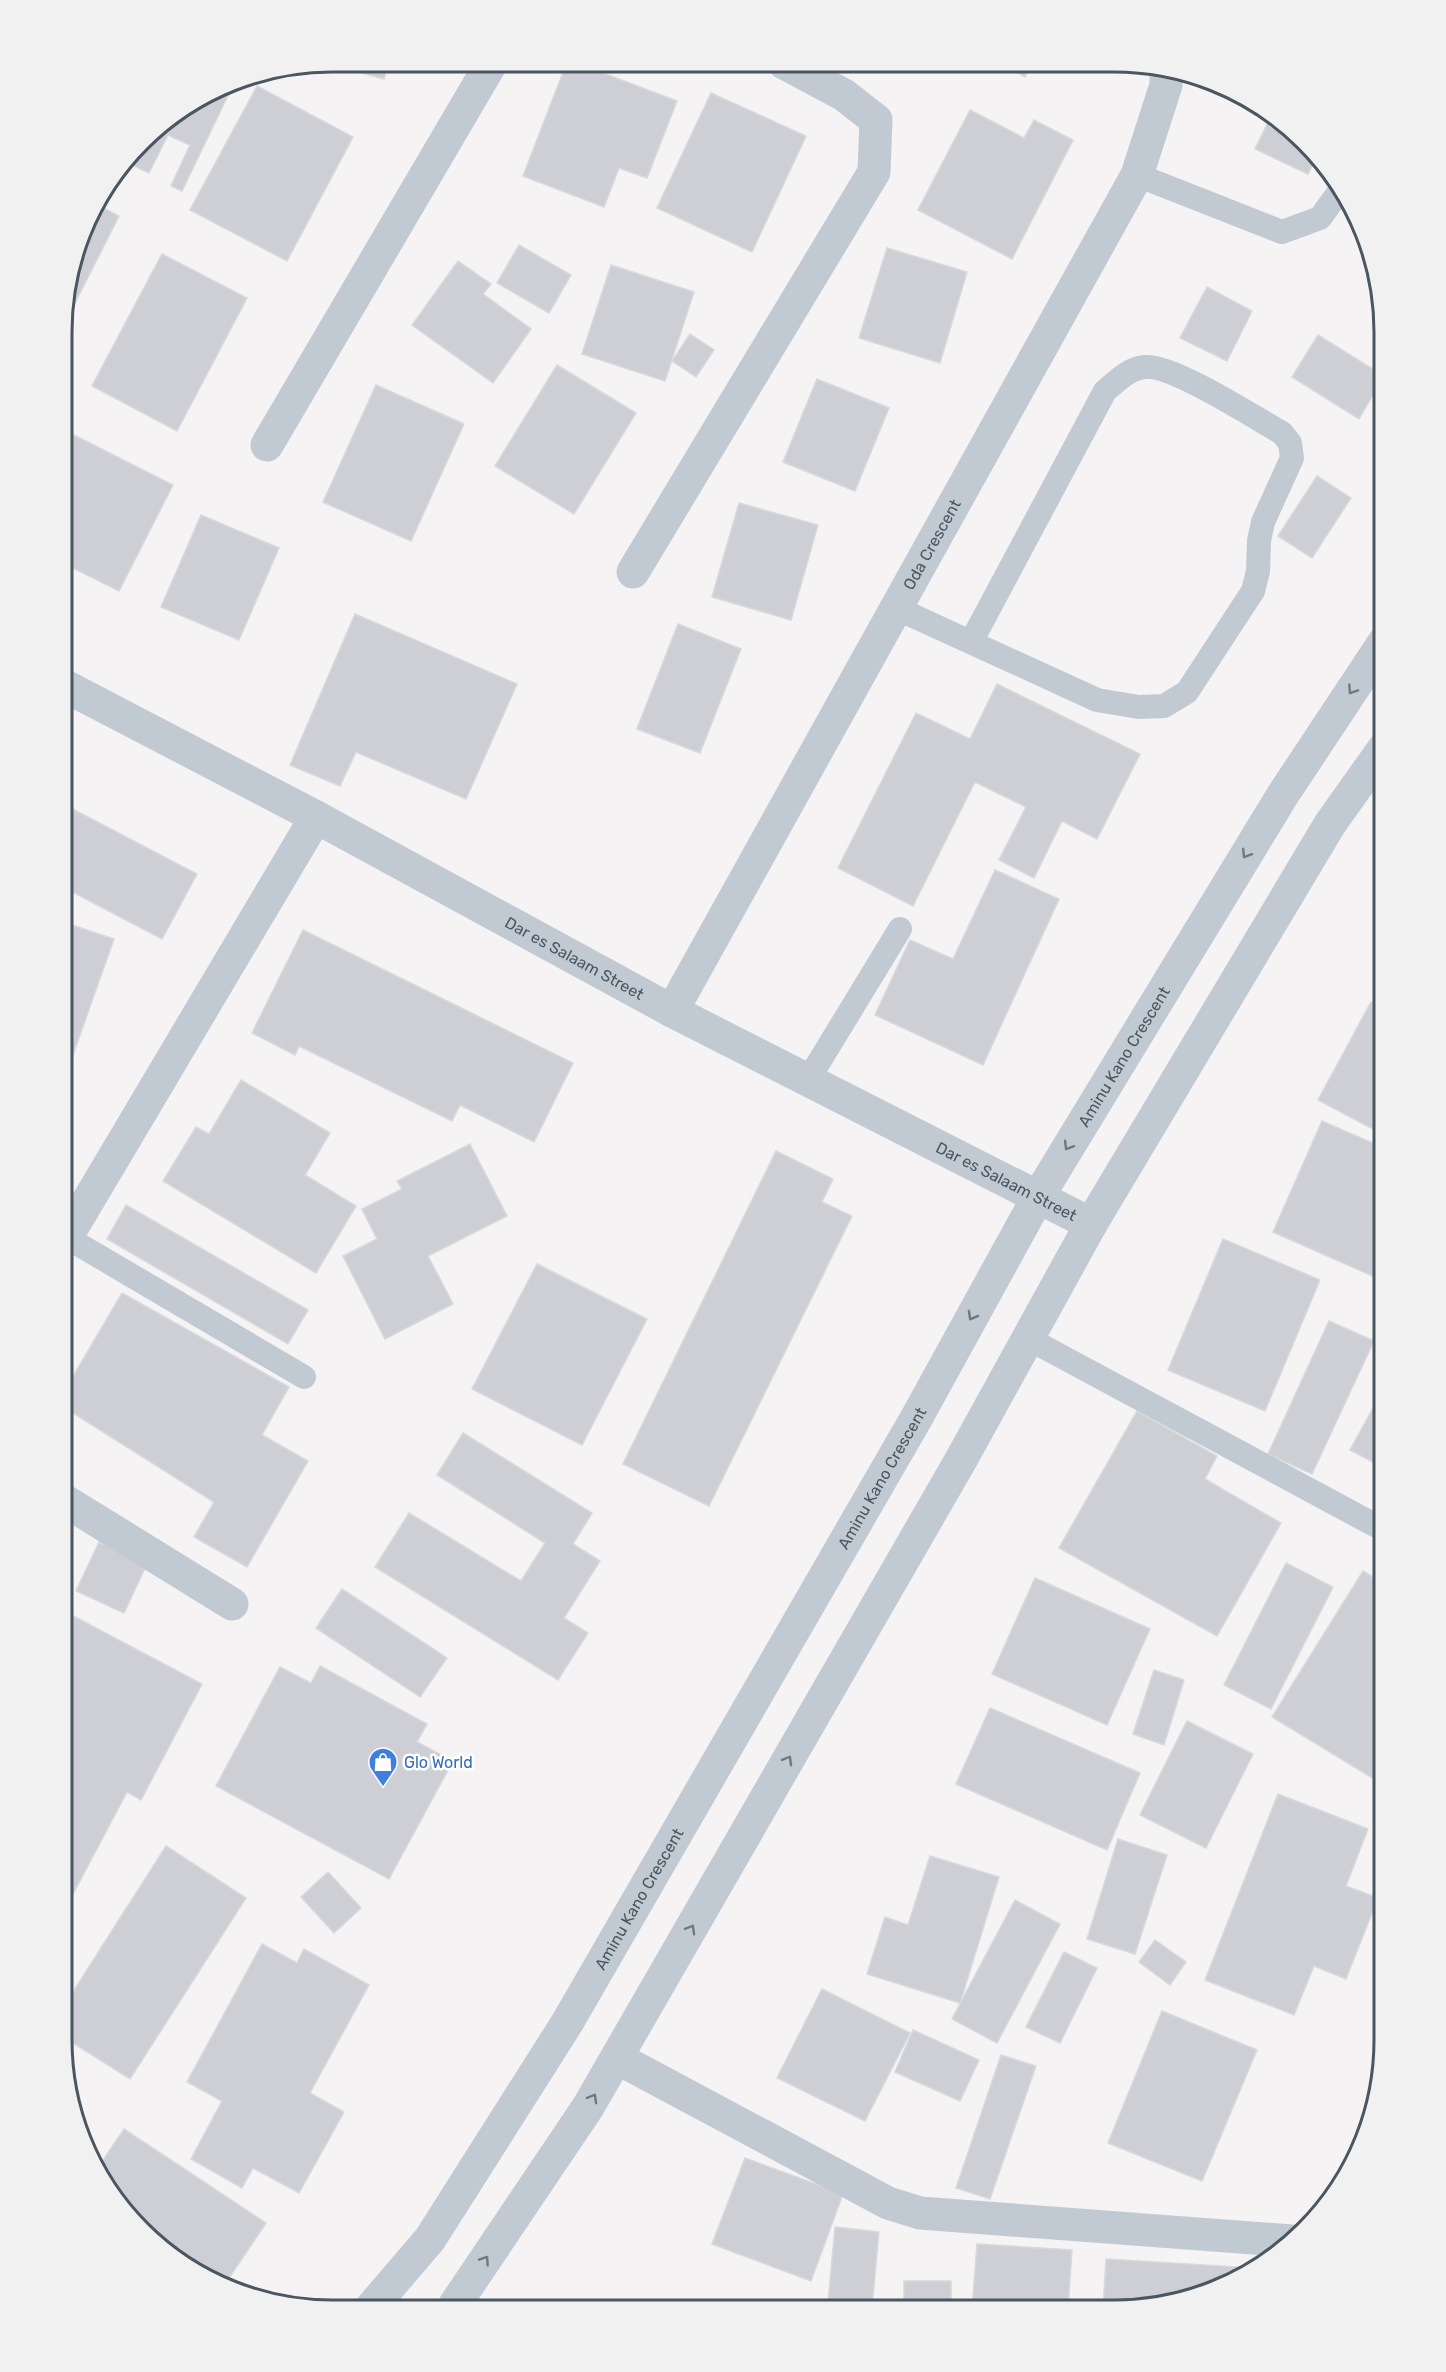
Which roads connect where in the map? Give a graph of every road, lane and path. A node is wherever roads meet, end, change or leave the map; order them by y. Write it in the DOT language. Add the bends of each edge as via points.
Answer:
graph roads {
  1 [pos="486,72"];
  2 [pos="801,72"];
  3 [pos="1166,77"];
  4 [pos="1137,175"];
  5 [pos="1336,197"];
  6 [pos="267,445"];
  7 [pos="633,572"];
  8 [pos="896,608"];
  9 [pos="970,642"];
  10 [pos="1374,657"];
  11 [pos="72,690"];
  12 [pos="1374,762"];
  13 [pos="316,817"];
  14 [pos="900,929"];
  15 [pos="672,1011"];
  16 [pos="808,1080"];
  17 [pos="1038,1197"];
  18 [pos="1091,1224"];
  19 [pos="72,1227"];
  20 [pos="72,1245"];
  21 [pos="1029,1339"];
  22 [pos="304,1377"];
  23 [pos="72,1505"];
  24 [pos="1374,1525"];
  25 [pos="232,1604"];
  26 [pos="616,2058"];
  27 [pos="1279,2240"];
  28 [pos="378,2300"];
  29 [pos="458,2300"];
  1 -- 6 [label="street"];
  2 -- 7 [label="street" via="844,95 876,120 874,172"];
  3 -- 4 [label="street, Oda Crescent"];
  4 -- 5 [label="lane" via="1282,232 1320,218"];
  4 -- 8 [label="street, Oda Crescent"];
  8 -- 9 [label="lane"];
  8 -- 15 [label="street, Oda Crescent"];
  9 -- 9 [label="lane" via="1105,391 1123,375 1145,367 1174,373 1282,433 1290,443 1292,458 1263,522 1253,591 1187,692 1164,706 1139,707 1096,700"];
  10 -- 17 [label="street, Aminu Kano Crescent, one-way" via="1282,796"];
  11 -- 13 [label="street, Dar es Salaam Street"];
  12 -- 18 [label="street" via="1330,824"];
  13 -- 15 [label="street, Dar es Salaam Street"];
  13 -- 19 [label="street"];
  14 -- 16 [label="lane"];
  15 -- 16 [label="street, Dar es Salaam Street"];
  16 -- 17 [label="street, Dar es Salaam Street"];
  17 -- 18 [label="street, Dar es Salaam Street"];
  17 -- 28 [label="street, Aminu Kano Crescent, one-way" via="917,1418 567,2023 429,2239"];
  18 -- 21 [label="street"];
  20 -- 22 [label="lane"];
  21 -- 24 [label="lane"];
  26 -- 21 [label="street, one-way"];
  23 -- 25 [label="street"];
  26 -- 27 [label="street" via="888,2203 920,2213"];
  29 -- 26 [label="street, one-way" via="588,2107"];
}
